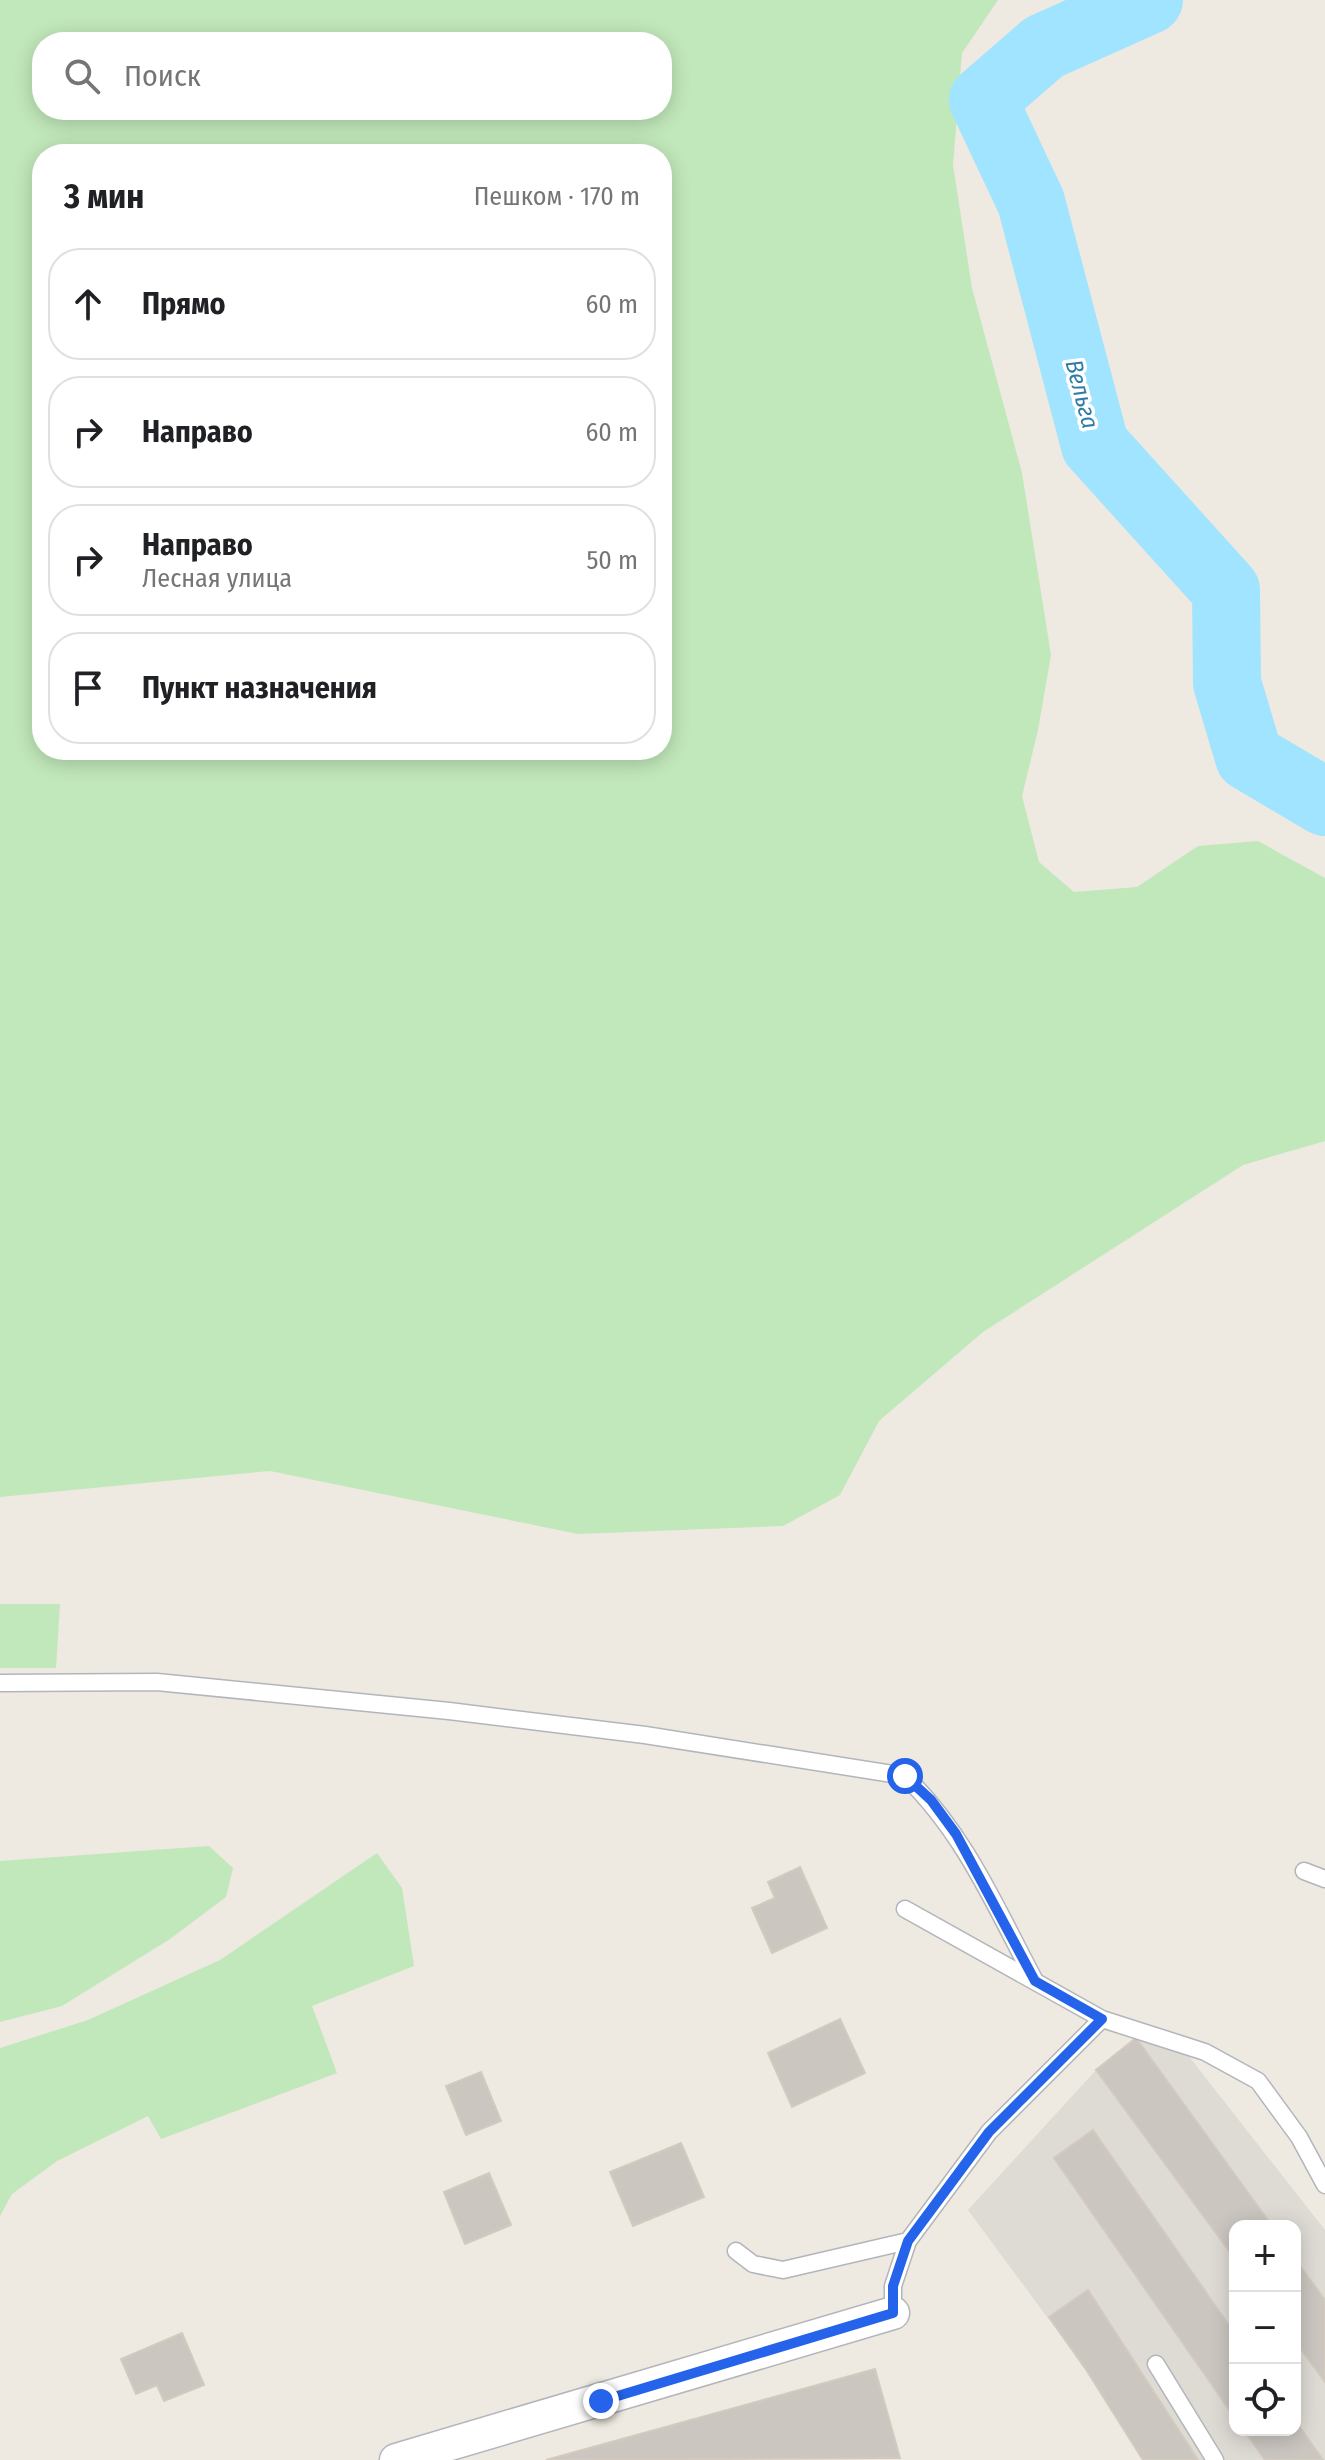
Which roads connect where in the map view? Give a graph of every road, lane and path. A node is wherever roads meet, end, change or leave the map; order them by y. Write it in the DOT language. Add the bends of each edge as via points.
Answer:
graph roads {
  1 [pos="0,1683"];
  2 [pos="1304,1871"];
  3 [pos="1325,1879"];
  4 [pos="905,1909"];
  5 [pos="1035,1981"];
  6 [pos="1102,2019"];
  7 [pos="1325,2185"];
  8 [pos="908,2241"];
  9 [pos="736,2251"];
  10 [pos="893,2313"];
  11 [pos="1156,2364"];
  12 [pos="396,2460"];
  13 [pos="1215,2460"];
  1 -- 5 [label="lane" via="157,1682 449,1711 905,1776 956,1834"];
  2 -- 3 [label="lane"];
  4 -- 5 [label="lane"];
  5 -- 6 [label="lane"];
  6 -- 7 [label="lane" via="1205,2052 1258,2081 1299,2137"];
  6 -- 8 [label="lane" via="989,2132"];
  8 -- 9 [label="lane" via="783,2270 753,2264"];
  8 -- 10 [label="lane" via="893,2286"];
  10 -- 12 [label="street"];
  11 -- 13 [label="lane"];
}
